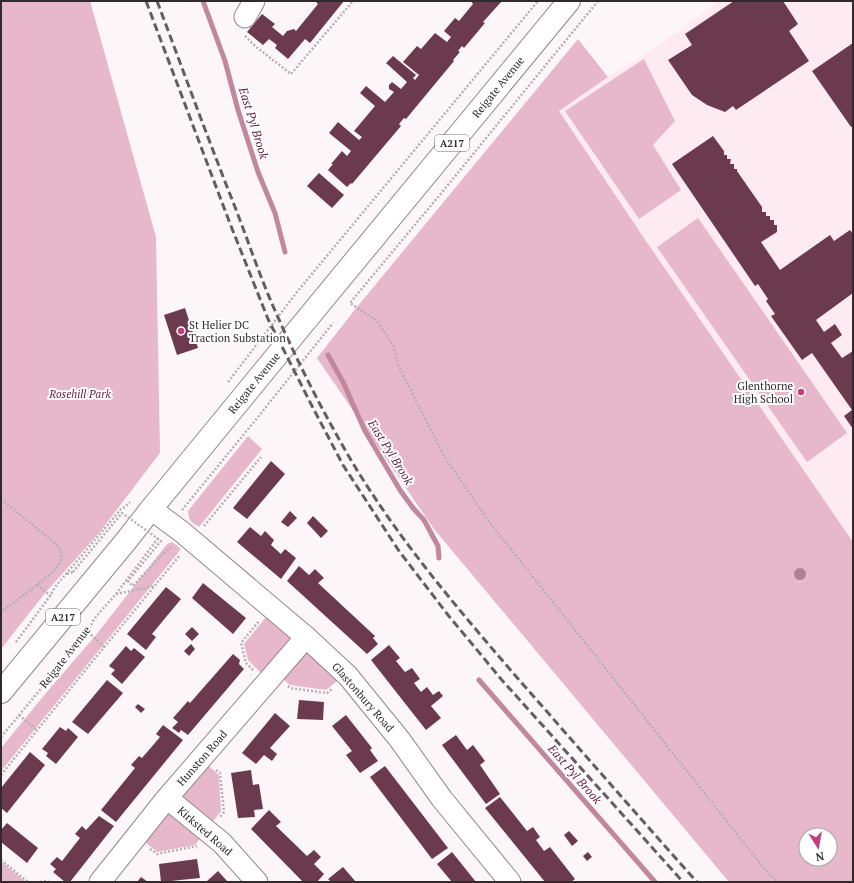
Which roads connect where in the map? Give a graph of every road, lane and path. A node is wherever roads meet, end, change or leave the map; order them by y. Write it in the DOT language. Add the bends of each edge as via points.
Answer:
graph roads {
  1 [pos="353,1"];
  2 [pos="538,1"];
  3 [pos="569,1"];
  4 [pos="598,1"];
  5 [pos="249,9"];
  6 [pos="333,323"];
  7 [pos="224,387"];
  8 [pos="261,457"];
  9 [pos="1,499"];
  10 [pos="130,502"];
  11 [pos="184,507"];
  12 [pos="151,509"];
  13 [pos="158,538"];
  14 [pos="188,546"];
  15 [pos="66,574"];
  16 [pos="37,585"];
  17 [pos="155,586"];
  18 [pos="116,594"];
  19 [pos="50,596"];
  20 [pos="270,606"];
  21 [pos="1,612"];
  22 [pos="88,632"];
  23 [pos="306,636"];
  24 [pos="14,643"];
  25 [pos="104,647"];
  26 [pos="348,676"];
  27 [pos="270,678"];
  28 [pos="1,692"];
  29 [pos="19,715"];
  30 [pos="37,730"];
  31 [pos="1,737"];
  32 [pos="1,775"];
  33 [pos="167,798"];
  34 [pos="1,860"];
  35 [pos="28,882"];
  36 [pos="40,882"];
  37 [pos="49,882"];
  38 [pos="100,882"];
  39 [pos="257,882"];
  40 [pos="510,882"];
  41 [pos="778,882"];
  1 -- 5 [label="path" via="291,74 243,34 242,28"];
  2 -- 7 [label="path, Reigate Avenue" via="297,292"];
  3 -- 12 [label="highway, Reigate Avenue / A217"];
  4 -- 41 [label="path, Reigate Avenue" via="350,303 377,321 393,346 399,367 443,454 487,519 767,872"];
  6 -- 11 [label="path"];
  8 -- 14 [label="path"];
  9 -- 16 [label="path" via="57,545 62,554 56,569"];
  10 -- 15 [label="path" via="121,509"];
  12 -- 14 [label="street, Glastonbury Road"];
  12 -- 28 [label="highway, Reigate Avenue / A217"];
  13 -- 18 [label="path, Reigate Avenue"];
  14 -- 15 [label="path, bridge" via="169,548 134,586 128,581 161,541 122,513 73,572"];
  14 -- 17 [label="path"];
  14 -- 20 [label="street, Glastonbury Road"];
  15 -- 19 [label="path"];
  16 -- 19 [label="path"];
  16 -- 21 [label="path"];
  17 -- 18 [label="path"];
  17 -- 25 [label="path"];
  18 -- 22 [label="path, Reigate Avenue" via="94,619"];
  19 -- 24 [label="path"];
  20 -- 23 [label="street, Glastonbury Road"];
  20 -- 27 [label="path" via="241,643 246,663"];
  22 -- 25 [label="path"];
  22 -- 29 [label="path, Reigate Avenue"];
  23 -- 26 [label="street, Glastonbury Road"];
  23 -- 27 [label="street, Hunston Road"];
  25 -- 30 [label="path"];
  26 -- 27 [label="path" via="327,694 290,688"];
  26 -- 40 [label="street, Glastonbury Road" via="400,740 442,799"];
  27 -- 33 [label="street, Hunston Road"];
  29 -- 30 [label="path"];
  29 -- 31 [label="path, Reigate Avenue"];
  30 -- 32 [label="path"];
  33 -- 38 [label="street, Hunston Road"];
  33 -- 39 [label="street, Kirksted Road" via="222,843"];
  34 -- 35 [label="path"];
  36 -- 37 [label="path"];
}
